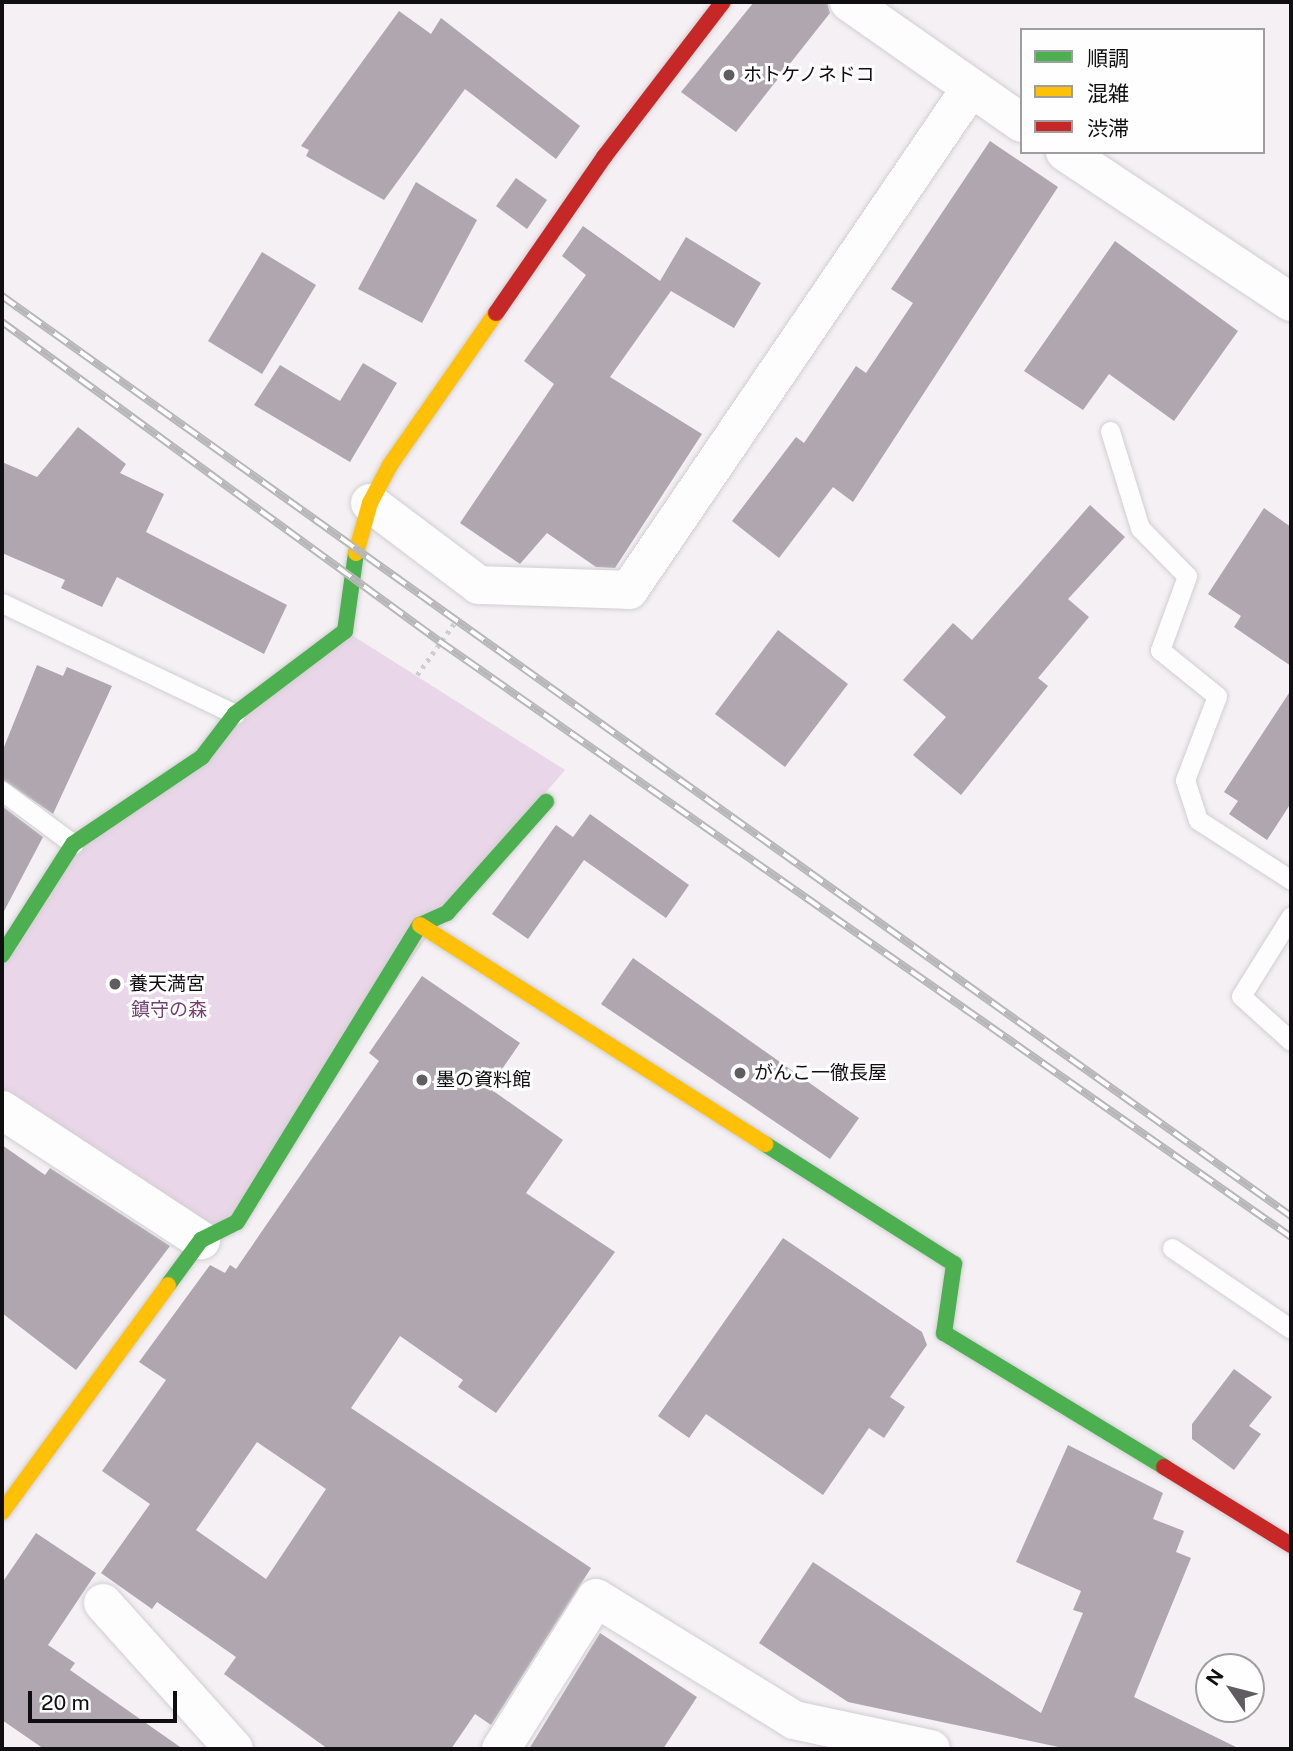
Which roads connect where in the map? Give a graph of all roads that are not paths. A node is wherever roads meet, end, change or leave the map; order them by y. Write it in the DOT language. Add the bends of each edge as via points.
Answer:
graph roads {
  1 [pos="723,2"];
  2 [pos="849,2"];
  3 [pos="970,89"];
  4 [pos="1020,123"];
  5 [pos="1068,154"];
  6 [pos="1291,302"];
  7 [pos="1110,431"];
  8 [pos="370,503"];
  9 [pos="2,603"];
  10 [pos="236,714"];
  11 [pos="2,791"];
  12 [pos="546,802"];
  13 [pos="72,844"];
  14 [pos="1291,880"];
  15 [pos="1291,916"];
  16 [pos="420,925"];
  17 [pos="2,956"];
  18 [pos="1291,1041"];
  19 [pos="2,1110"];
  20 [pos="201,1240"];
  21 [pos="1172,1248"];
  22 [pos="1291,1329"];
  23 [pos="2,1512"];
  24 [pos="1291,1545"];
  25 [pos="103,1603"];
  26 [pos="234,1749"];
  27 [pos="501,1749"];
  28 [pos="931,1749"];
  1 -- 8 [label="street" via="604,157 390,465"];
  2 -- 3 [label="street"];
  3 -- 4 [label="street"];
  3 -- 8 [label="street" via="629,590 479,585"];
  5 -- 6 [label="street"];
  7 -- 14 [label="lane" via="1140,528 1187,576 1160,650 1217,696 1185,780 1198,820"];
  8 -- 10 [label="street" via="351,577 345,631"];
  9 -- 10 [label="lane"];
  10 -- 13 [label="street" via="202,757"];
  11 -- 13 [label="lane"];
  12 -- 16 [label="street" via="447,913"];
  13 -- 17 [label="street"];
  15 -- 18 [label="lane" via="1241,996"];
  16 -- 20 [label="street" via="237,1222"];
  16 -- 24 [label="street" via="954,1264 944,1333"];
  19 -- 20 [label="street"];
  20 -- 23 [label="street"];
  21 -- 22 [label="lane"];
  25 -- 26 [label="street"];
  27 -- 28 [label="street" via="596,1598 794,1720"];
}
